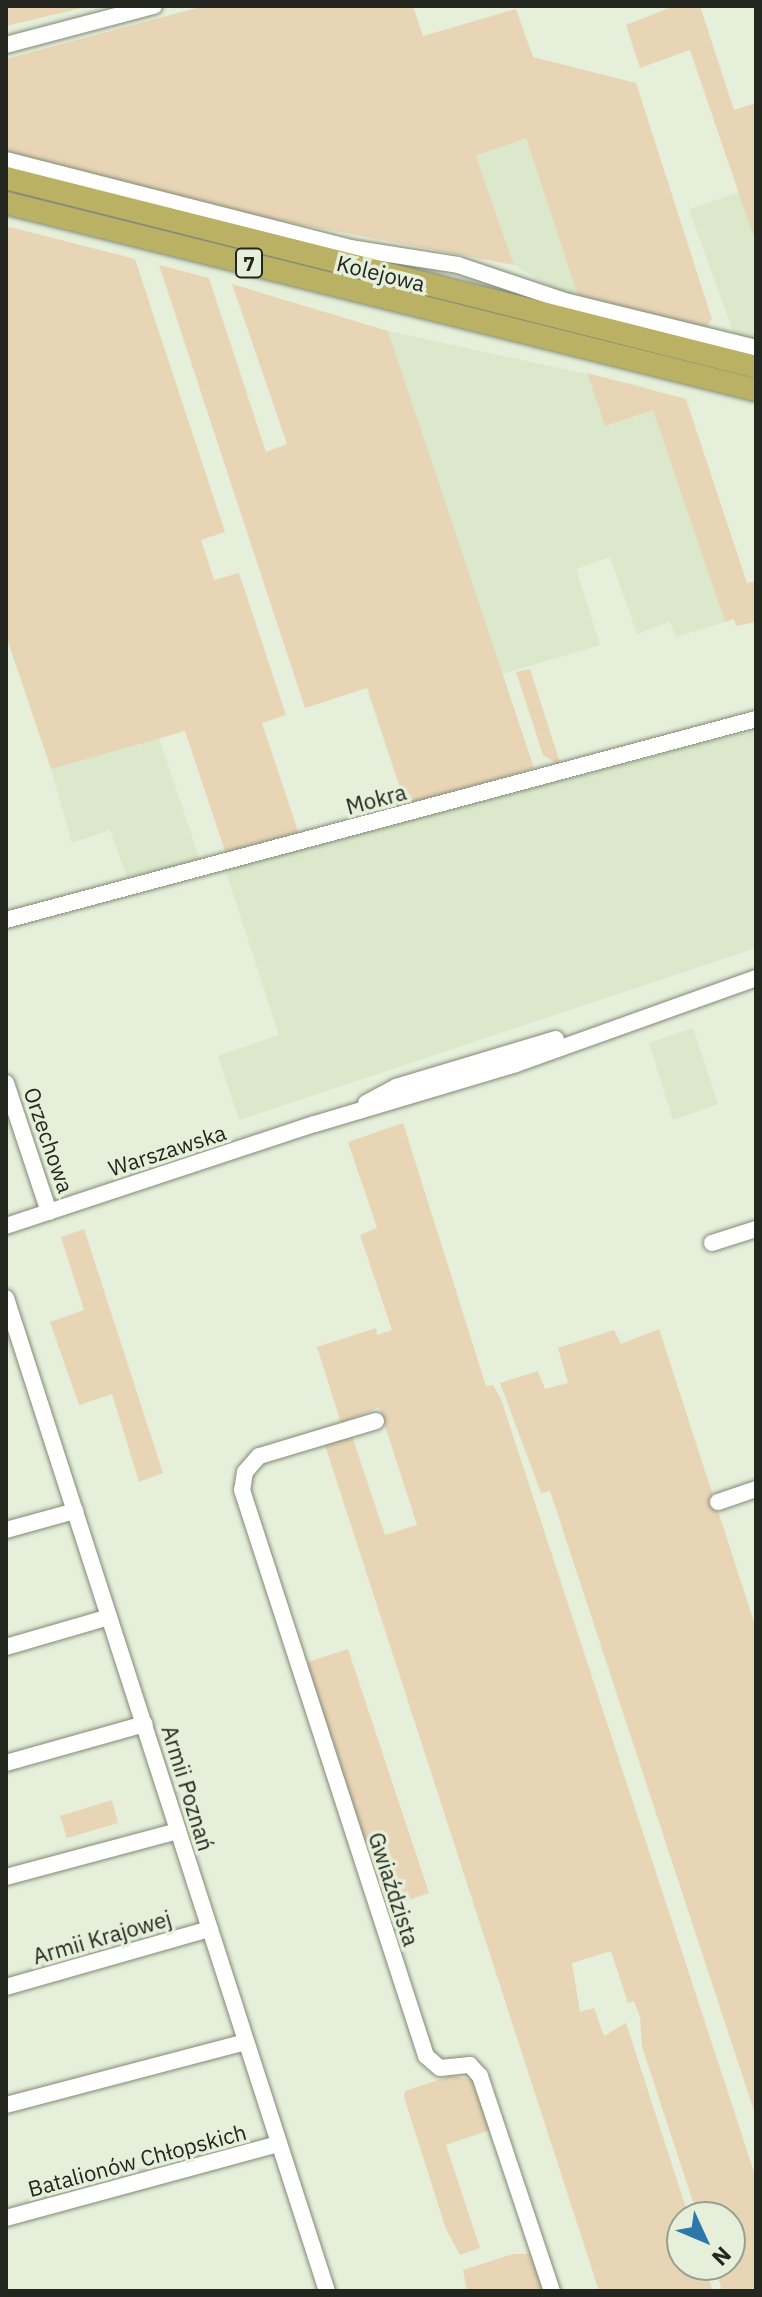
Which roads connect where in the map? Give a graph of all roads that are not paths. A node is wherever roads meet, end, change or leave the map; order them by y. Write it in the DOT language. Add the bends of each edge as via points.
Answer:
graph roads {
  1 [pos="154,6"];
  2 [pos="6,45"];
  3 [pos="9,171"];
  4 [pos="6,203"];
  5 [pos="756,348"];
  6 [pos="756,367"];
  7 [pos="756,390"];
  8 [pos="756,719"];
  9 [pos="6,920"];
  10 [pos="756,978"];
  11 [pos="6,1083"];
  12 [pos="49,1212"];
  13 [pos="6,1226"];
  14 [pos="756,1229"];
  15 [pos="712,1243"];
  16 [pos="6,1298"];
  17 [pos="376,1421"];
  18 [pos="756,1489"];
  19 [pos="718,1502"];
  20 [pos="75,1511"];
  21 [pos="6,1530"];
  22 [pos="109,1617"];
  23 [pos="6,1647"];
  24 [pos="145,1724"];
  25 [pos="6,1763"];
  26 [pos="178,1831"];
  27 [pos="6,1877"];
  28 [pos="210,1929"];
  29 [pos="6,1987"];
  30 [pos="246,2042"];
  31 [pos="6,2105"];
  32 [pos="279,2144"];
  33 [pos="6,2218"];
  34 [pos="327,2291"];
  35 [pos="552,2291"];
  1 -- 2 [label="street"];
  3 -- 5 [label="street" via="350,248 458,265 565,301"];
  3 -- 6 [label="highway, Kolejowa / 7"];
  4 -- 7 [label="highway, Kolejowa / 7"];
  8 -- 9 [label="street, Mokra"];
  10 -- 12 [label="street, Warszawska" via="525,1054 396,1087 342,1115"];
  11 -- 12 [label="street, Orzechowa"];
  12 -- 13 [label="street, Warszawska"];
  14 -- 15 [label="street"];
  16 -- 20 [label="street, Armii Poznań"];
  17 -- 35 [label="street, Gwiaździsta" via="254,1460 242,1490 426,2056 440,2068 470,2065 480,2076"];
  18 -- 19 [label="street"];
  20 -- 21 [label="street"];
  20 -- 22 [label="street, Armii Poznań"];
  22 -- 23 [label="street"];
  22 -- 24 [label="street, Armii Poznań"];
  24 -- 25 [label="street"];
  24 -- 26 [label="street, Armii Poznań"];
  26 -- 27 [label="street"];
  26 -- 28 [label="street, Armii Poznań"];
  28 -- 29 [label="street, Armii Krajowej"];
  28 -- 30 [label="street, Armii Poznań"];
  30 -- 31 [label="street"];
  30 -- 32 [label="street, Armii Poznań"];
  32 -- 33 [label="street, Batalionów Chłopskich"];
  32 -- 34 [label="street, Armii Poznań"];
}
